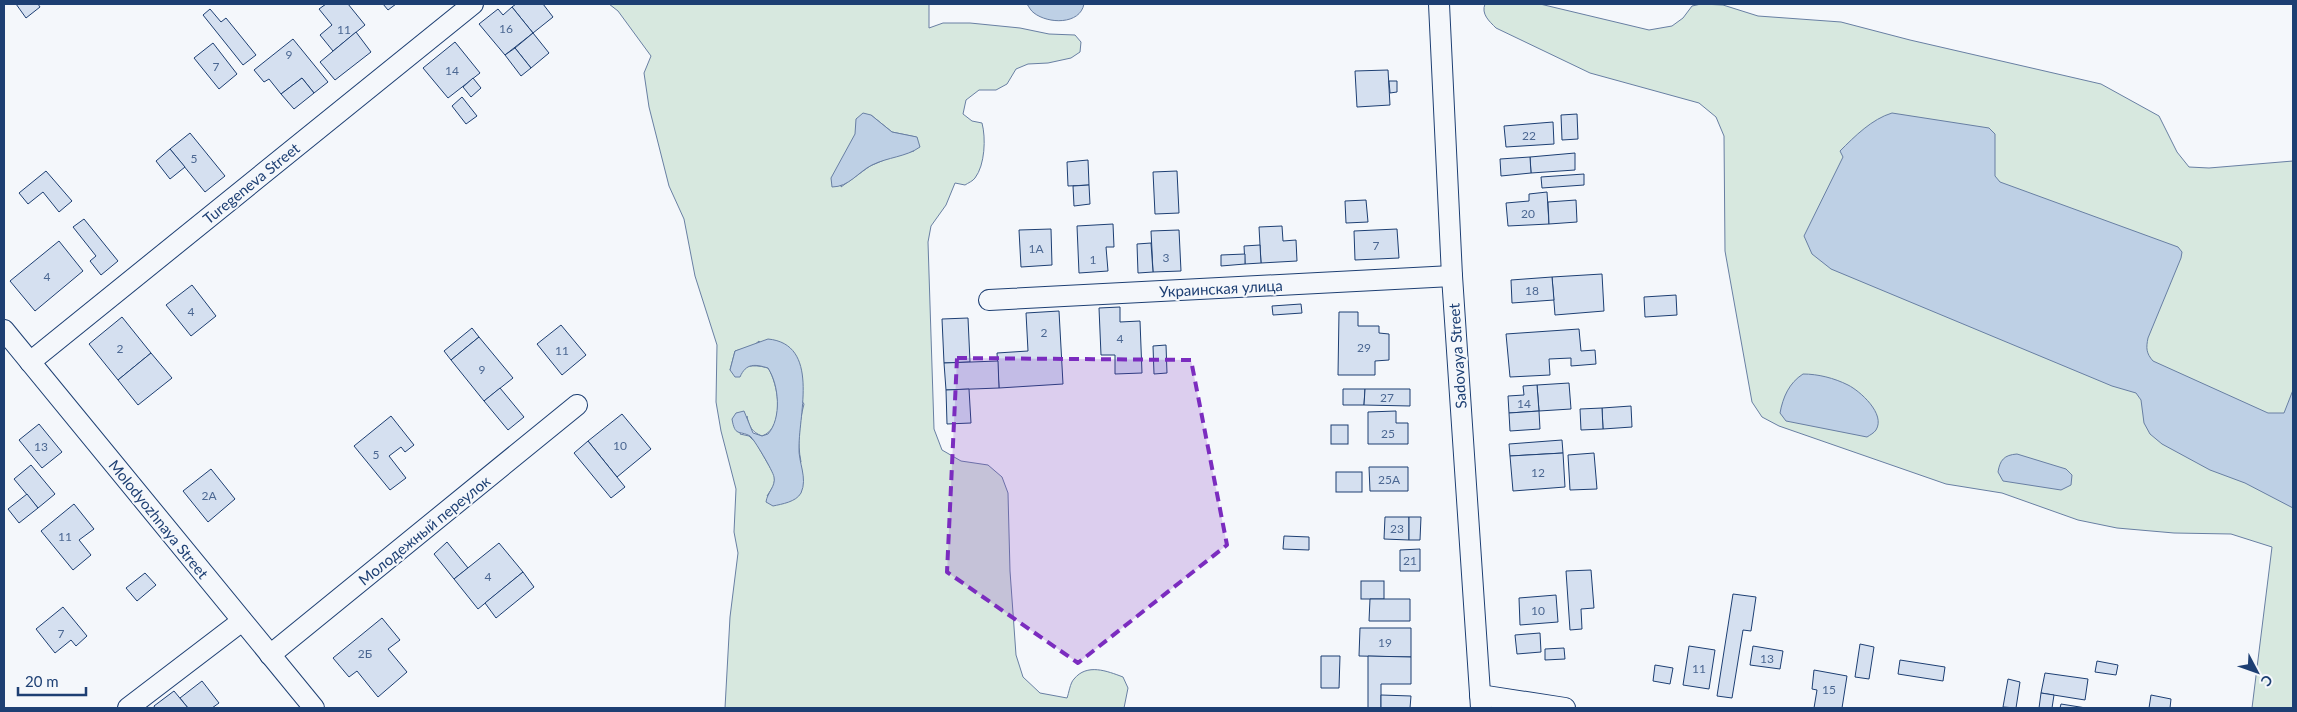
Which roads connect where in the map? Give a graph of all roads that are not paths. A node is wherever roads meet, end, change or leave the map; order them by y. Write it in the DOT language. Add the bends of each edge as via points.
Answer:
graph roads {
  1 [pos="473,4"];
  2 [pos="1439,4"];
  3 [pos="1452,276"];
  4 [pos="989,300"];
  5 [pos="4,330"];
  6 [pos="30,362"];
  7 [pos="577,405"];
  8 [pos="242,621"];
  9 [pos="270,655"];
  10 [pos="1480,702"];
  11 [pos="128,708"];
  12 [pos="314,708"];
  13 [pos="1565,708"];
  1 -- 6 [label="street, Turegeneva Street"];
  2 -- 3 [label="street, Sadovaya Street"];
  3 -- 4 [label="street, Украинская улица"];
  3 -- 10 [label="street, Sadovaya Street"];
  5 -- 6 [label="street, Molodyozhnaya Street"];
  6 -- 8 [label="street, Molodyozhnaya Street"];
  7 -- 9 [label="street, Молодежный переулок"];
  8 -- 9 [label="street, Molodyozhnaya Street"];
  8 -- 11 [label="street"];
  9 -- 12 [label="street, Molodyozhnaya Street"];
  10 -- 13 [label="street"];
}
